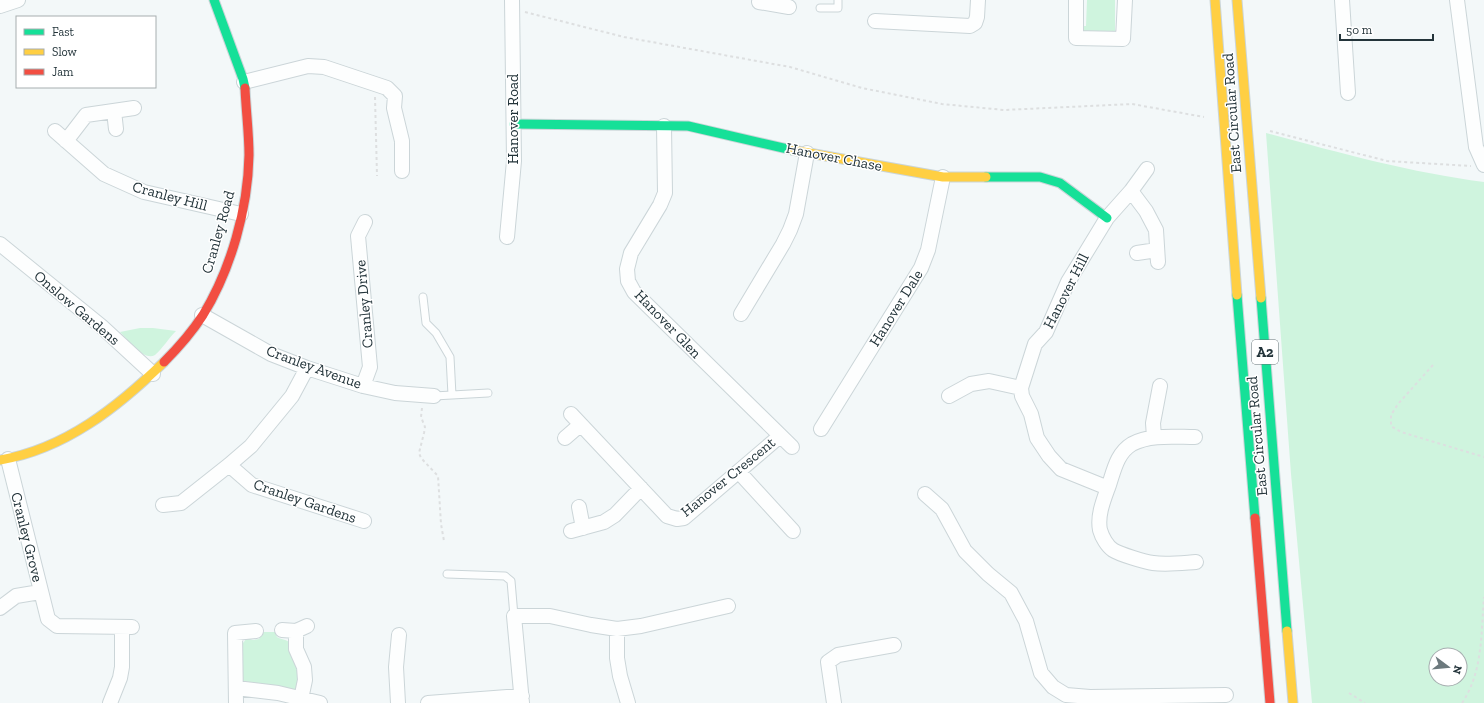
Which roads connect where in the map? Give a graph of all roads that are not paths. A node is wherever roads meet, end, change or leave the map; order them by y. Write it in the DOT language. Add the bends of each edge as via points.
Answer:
graph roads {
  1 [pos="18,0"];
  2 [pos="214,0"];
  3 [pos="838,0"];
  4 [pos="978,0"];
  5 [pos="1076,0"];
  6 [pos="1125,0"];
  7 [pos="1215,0"];
  8 [pos="1237,0"];
  9 [pos="1342,0"];
  10 [pos="1457,0"];
  11 [pos="759,2"];
  12 [pos="512,4"];
  13 [pos="781,4"];
  14 [pos="0,6"];
  15 [pos="820,8"];
  16 [pos="875,21"];
  17 [pos="244,82"];
  18 [pos="1348,93"];
  19 [pos="134,108"];
  20 [pos="114,112"];
  21 [pos="514,124"];
  22 [pos="664,126"];
  23 [pos="116,129"];
  24 [pos="55,131"];
  25 [pos="66,141"];
  26 [pos="807,152"];
  27 [pos="1480,165"];
  28 [pos="1147,169"];
  29 [pos="402,172"];
  30 [pos="943,177"];
  31 [pos="1131,190"];
  32 [pos="241,214"];
  33 [pos="1107,218"];
  34 [pos="365,222"];
  35 [pos="507,237"];
  36 [pos="0,244"];
  37 [pos="1137,253"];
  38 [pos="423,298"];
  39 [pos="741,314"];
  40 [pos="202,315"];
  41 [pos="307,368"];
  42 [pos="153,374"];
  43 [pos="363,386"];
  44 [pos="1160,386"];
  45 [pos="1021,388"];
  46 [pos="488,393"];
  47 [pos="452,395"];
  48 [pos="429,396"];
  49 [pos="949,396"];
  50 [pos="821,429"];
  51 [pos="780,436"];
  52 [pos="1154,437"];
  53 [pos="1195,437"];
  54 [pos="564,438"];
  55 [pos="792,447"];
  56 [pos="4,460"];
  57 [pos="229,465"];
  58 [pos="739,472"];
  59 [pos="641,488"];
  60 [pos="1108,488"];
  61 [pos="925,494"];
  62 [pos="163,505"];
  63 [pos="579,507"];
  64 [pos="364,521"];
  65 [pos="793,531"];
  66 [pos="1196,562"];
  67 [pos="447,574"];
  68 [pos="40,592"];
  69 [pos="728,606"];
  70 [pos="0,608"];
  71 [pos="514,616"];
  72 [pos="616,629"];
  73 [pos="282,630"];
  74 [pos="256,631"];
  75 [pos="399,635"];
  76 [pos="894,645"];
  77 [pos="236,688"];
  78 [pos="1226,695"];
  79 [pos="301,699"];
  80 [pos="522,700"];
  81 [pos="1090,700"];
  82 [pos="110,703"];
  83 [pos="236,703"];
  84 [pos="320,703"];
  85 [pos="398,703"];
  86 [pos="428,703"];
  87 [pos="628,703"];
  88 [pos="834,703"];
  89 [pos="1270,703"];
  90 [pos="1292,703"];
  1 -- 14 [label="street"];
  2 -- 17 [label="main road, Cranley Road"];
  3 -- 15 [label="lane" via="838,8"];
  4 -- 16 [label="street" via="977,17 975,23 970,26"];
  5 -- 6 [label="street" via="1076,38 1123,39"];
  7 -- 89 [label="main road, East Circular Road / A2"];
  8 -- 90 [label="main road, East Circular Road / A2"];
  9 -- 18 [label="street"];
  10 -- 27 [label="street"];
  11 -- 13 [label="street"];
  12 -- 21 [label="street, Hanover Road"];
  17 -- 29 [label="street" via="308,66 324,67 387,88 395,96 394,108 402,141"];
  17 -- 32 [label="main road, Cranley Road" via="248,123 248,172"];
  19 -- 20 [label="street"];
  20 -- 23 [label="street"];
  20 -- 25 [label="street" via="86,115"];
  21 -- 22 [label="main road, Hanover Chase"];
  21 -- 35 [label="street, Hanover Road" via="514,161"];
  22 -- 26 [label="main road, Hanover Chase" via="688,126"];
  22 -- 51 [label="street, Hanover Glen" via="665,193 631,253 627,269 628,281 634,292"];
  24 -- 25 [label="street, Cranley Hill"];
  25 -- 32 [label="street, Cranley Hill" via="104,174 144,192"];
  26 -- 30 [label="main road, Hanover Chase"];
  26 -- 39 [label="street" via="796,214 790,230"];
  28 -- 31 [label="street"];
  30 -- 33 [label="main road, Hanover Chase" via="1040,177 1060,183"];
  30 -- 50 [label="street, Hanover Dale" via="928,250 921,268"];
  31 -- 33 [label="street"];
  31 -- 37 [label="street" via="1156,230 1158,256"];
  32 -- 40 [label="main road, Cranley Road" via="229,256"];
  33 -- 45 [label="street, Hanover Hill" via="1068,282 1046,332 1035,344"];
  34 -- 43 [label="street, Cranley Drive" via="358,236 370,367"];
  36 -- 42 [label="street, Onslow Gardens" via="101,326"];
  38 -- 47 [label="lane" via="426,323 436,333 450,358"];
  40 -- 41 [label="street, Cranley Avenue" via="271,354"];
  40 -- 42 [label="main road, Cranley Road"];
  41 -- 43 [label="street, Cranley Avenue"];
  41 -- 57 [label="street" via="292,396 251,446"];
  42 -- 56 [label="main road, Cranley Road" via="88,425 57,443"];
  43 -- 48 [label="street, Cranley Avenue" via="395,393"];
  44 -- 52 [label="street" via="1153,423"];
  45 -- 49 [label="street" via="989,381 971,384"];
  45 -- 60 [label="street" via="1037,438 1049,456 1061,469"];
  46 -- 47 [label="lane"];
  47 -- 48 [label="lane"];
  51 -- 55 [label="street, Hanover Glen"];
  51 -- 58 [label="street, Hanover Crescent"];
  52 -- 53 [label="street"];
  52 -- 60 [label="street" via="1131,444 1121,452"];
  54 -- 59 [label="street, Hanover Crescent" via="576,420"];
  56 -- 68 [label="street, Cranley Grove"];
  57 -- 62 [label="street" via="180,503"];
  57 -- 64 [label="street, Cranley Gardens" via="252,485"];
  58 -- 59 [label="street, Hanover Crescent" via="684,518 667,516"];
  58 -- 65 [label="street"];
  59 -- 63 [label="street" via="615,516 577,530"];
  60 -- 66 [label="street" via="1101,508 1100,528 1103,538 1112,550 1154,563"];
  61 -- 81 [label="street" via="942,509 965,551 1011,593 1026,621 1041,673 1053,687 1066,695"];
  67 -- 71 [label="lane" via="505,576 511,581"];
  68 -- 70 [label="street, Cranley Grove" via="16,596"];
  68 -- 82 [label="street, Cranley Grove" via="48,619 57,626 127,627 120,678"];
  69 -- 72 [label="street" via="641,626"];
  71 -- 72 [label="street" via="550,616"];
  71 -- 80 [label="street"];
  72 -- 87 [label="street" via="617,658"];
  73 -- 79 [label="street" via="302,629 296,649 304,667 305,680"];
  74 -- 77 [label="street" via="235,633"];
  75 -- 85 [label="street" via="396,667"];
  76 -- 88 [label="street" via="838,655 828,662"];
  77 -- 79 [label="street" via="278,693"];
  77 -- 83 [label="street"];
  78 -- 81 [label="street"];
  79 -- 84 [label="street"];
  80 -- 86 [label="street"];
}
